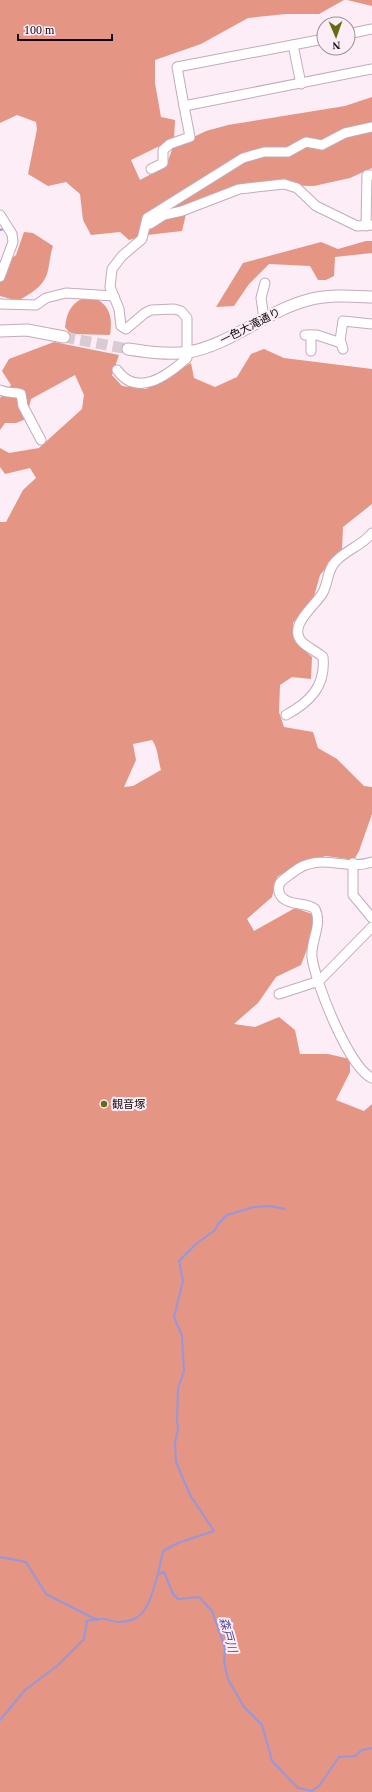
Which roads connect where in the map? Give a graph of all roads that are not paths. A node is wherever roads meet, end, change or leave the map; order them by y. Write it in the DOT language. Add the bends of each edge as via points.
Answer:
graph roads {
  1 [pos="372,29"];
  2 [pos="356,32"];
  3 [pos="316,41"];
  4 [pos="293,45"];
  5 [pos="372,69"];
  6 [pos="301,84"];
  7 [pos="184,106"];
  8 [pos="372,127"];
  9 [pos="151,170"];
  10 [pos="372,175"];
  11 [pos="0,215"];
  12 [pos="369,225"];
  13 [pos="143,233"];
  14 [pos="0,277"];
  15 [pos="265,284"];
  16 [pos="114,296"];
  17 [pos="372,297"];
  18 [pos="0,304"];
  19 [pos="264,319"];
  20 [pos="372,324"];
  21 [pos="0,332"];
  22 [pos="64,337"];
  23 [pos="128,349"];
  24 [pos="311,350"];
  25 [pos="188,352"];
  26 [pos="117,370"];
  27 [pos="0,390"];
  28 [pos="41,440"];
  29 [pos="372,533"];
  30 [pos="286,715"];
  31 [pos="372,862"];
  32 [pos="353,863"];
  33 [pos="372,918"];
  34 [pos="372,927"];
  35 [pos="319,981"];
  36 [pos="279,994"];
  37 [pos="372,1078"];
  1 -- 2 [label="street"];
  3 -- 4 [label="street"];
  4 -- 6 [label="street"];
  4 -- 7 [label="street" via="177,67"];
  5 -- 6 [label="street"];
  6 -- 7 [label="street"];
  7 -- 9 [label="street" via="190,137 170,144 163,150 163,163"];
  8 -- 13 [label="street" via="345,133 322,145 306,142 288,152 264,152 243,158 152,214 145,222"];
  10 -- 12 [label="street" via="368,175"];
  11 -- 14 [label="street" via="12,234 13,242"];
  12 -- 13 [label="street" via="357,226 316,206 297,188 284,184 239,189 182,211 164,215 156,218"];
  13 -- 16 [label="street" via="139,242 122,256 112,269 110,286"];
  15 -- 19 [label="street" via="262,298"];
  16 -- 18 [label="street" via="66,293 46,298 36,305"];
  16 -- 25 [label="street" via="121,326 126,329 151,310 181,311 187,318"];
  17 -- 19 [label="main road, 一色大滝通り" via="343,295 308,300"];
  19 -- 25 [label="main road, 一色大滝通り" via="215,344"];
  20 -- 24 [label="street" via="343,321 342,346 317,335 308,335"];
  21 -- 22 [label="main road" via="27,330"];
  23 -- 25 [label="main road, 一色大滝通り"];
  25 -- 26 [label="street" via="187,358 174,369 149,383 132,384"];
  27 -- 28 [label="street" via="8,394 21,394 23,406"];
  29 -- 30 [label="street" via="347,551 332,566 323,594 298,627 299,637 303,642 325,653 323,675 313,696"];
  31 -- 32 [label="street"];
  32 -- 33 [label="street" via="353,896"];
  32 -- 35 [label="street" via="320,861 305,864 279,886 282,899 312,906 318,914 312,956"];
  34 -- 35 [label="street"];
  35 -- 36 [label="street"];
  35 -- 37 [label="street" via="338,1032 362,1071"];
}
